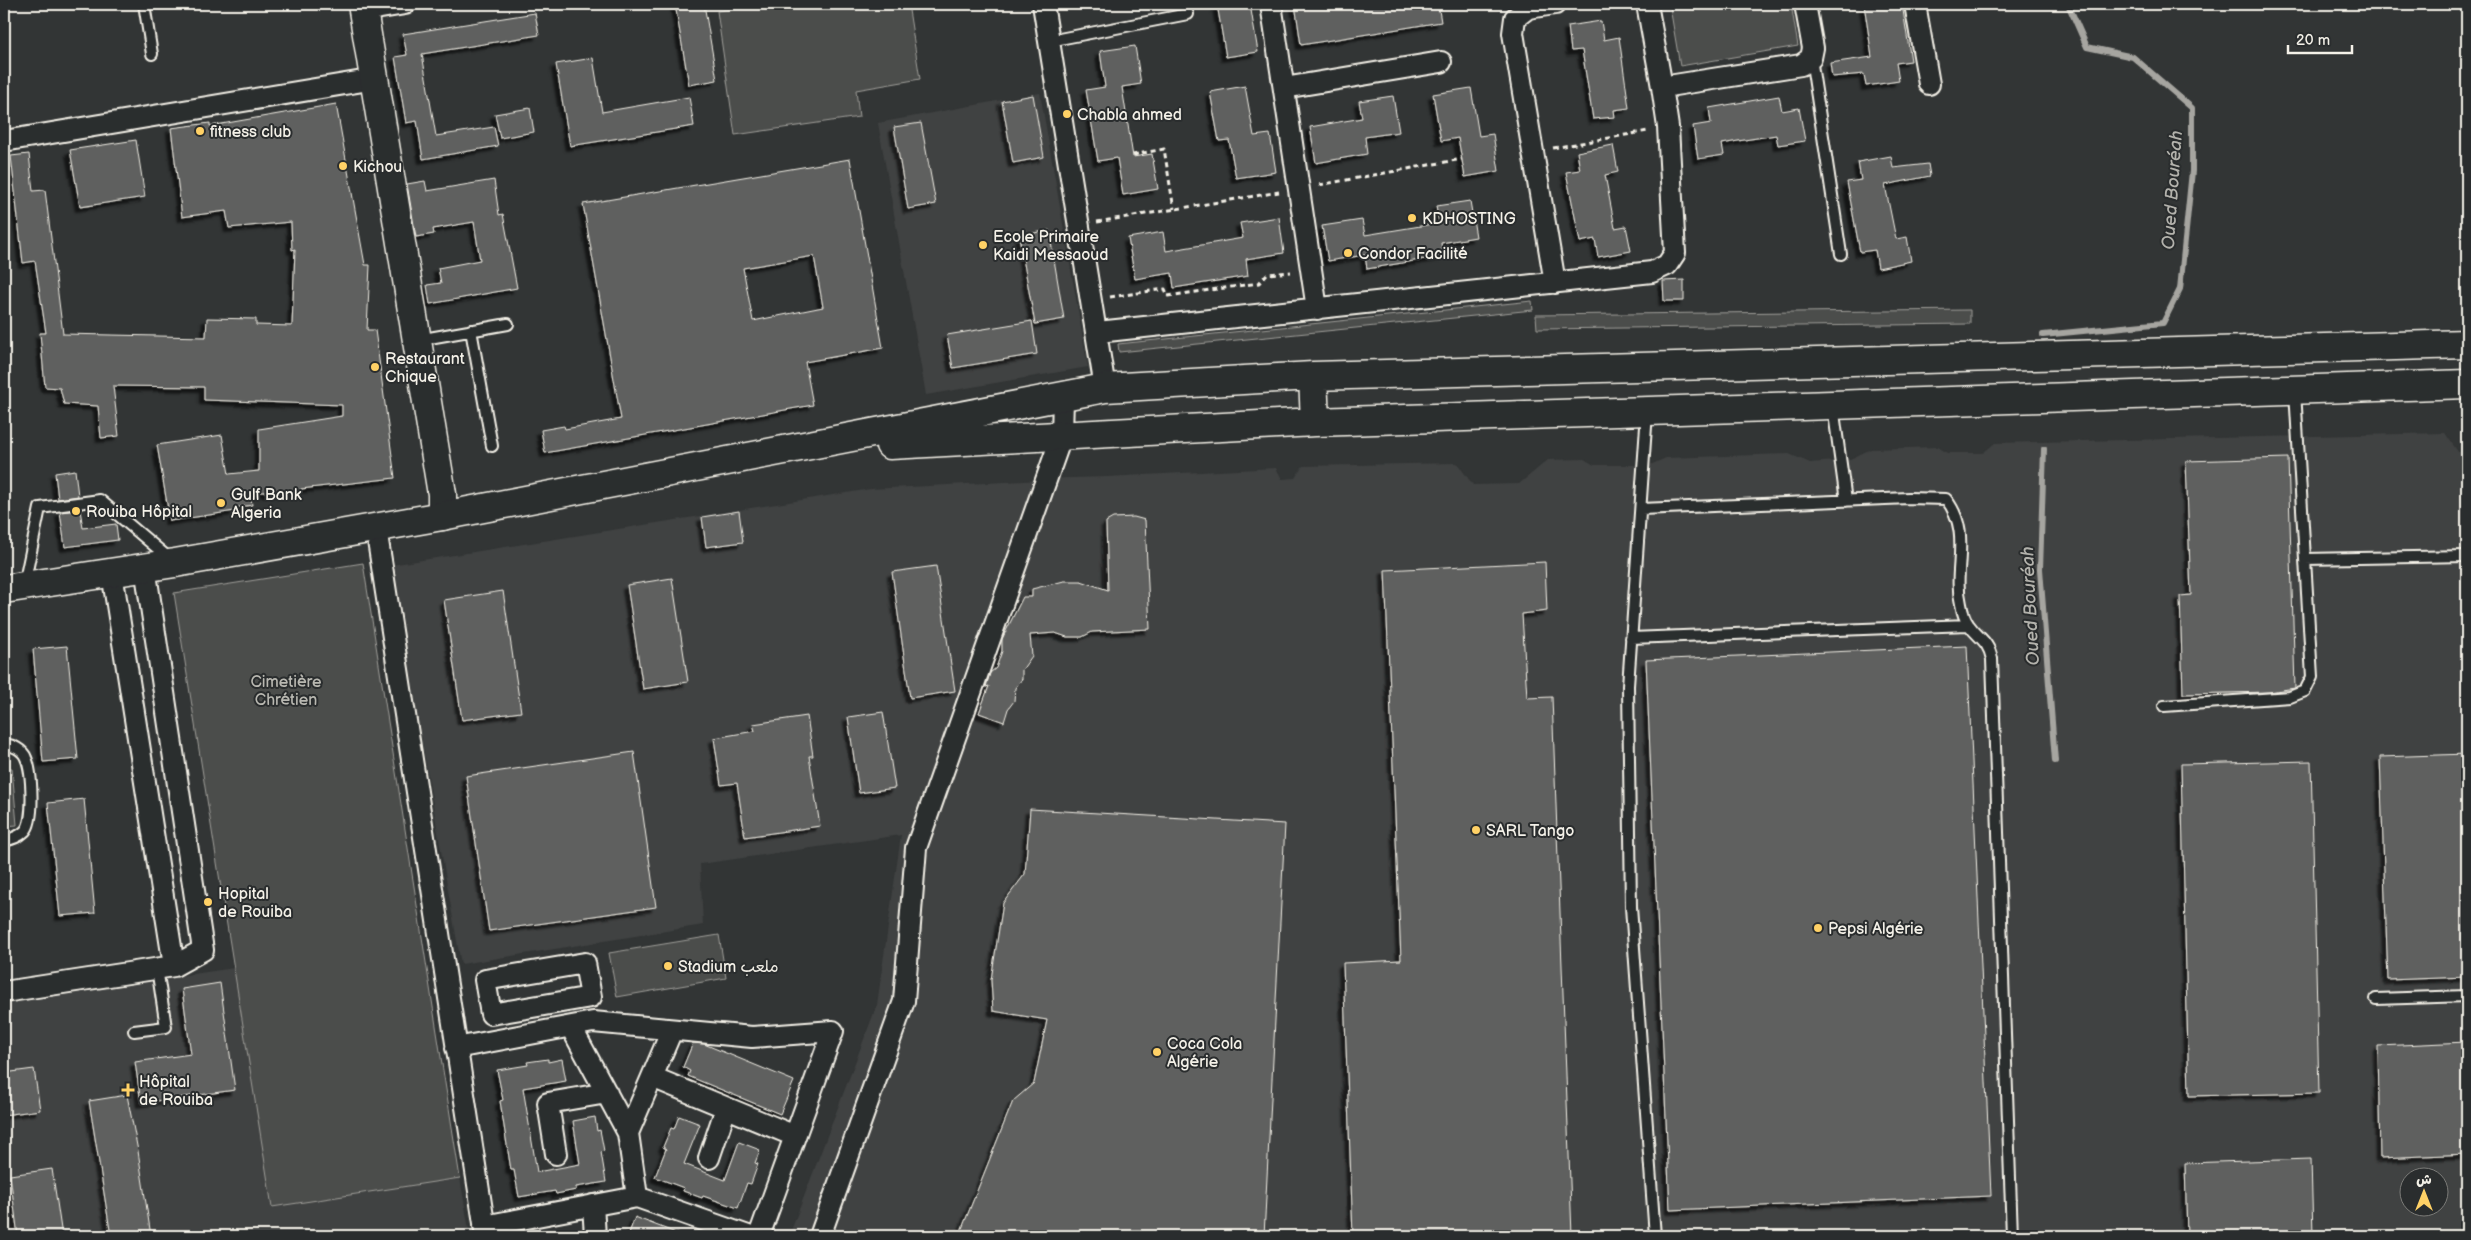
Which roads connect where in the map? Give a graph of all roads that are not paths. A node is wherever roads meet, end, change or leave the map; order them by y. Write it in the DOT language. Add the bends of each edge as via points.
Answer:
graph roads {
  1 [pos="144,4"];
  2 [pos="405,4"];
  3 [pos="1042,4"];
  4 [pos="1271,4"];
  5 [pos="1555,4"];
  6 [pos="1647,4"];
  7 [pos="1805,4"];
  8 [pos="1915,4"];
  9 [pos="362,7"];
  10 [pos="1188,14"];
  11 [pos="1049,41"];
  12 [pos="152,54"];
  13 [pos="1811,58"];
  14 [pos="1441,62"];
  15 [pos="375,78"];
  16 [pos="1929,84"];
  17 [pos="1662,87"];
  18 [pos="1284,88"];
  19 [pos="4,141"];
  20 [pos="1841,254"];
  21 [pos="1555,283"];
  22 [pos="1317,309"];
  23 [pos="508,324"];
  24 [pos="471,330"];
  25 [pos="1098,332"];
  26 [pos="417,340"];
  27 [pos="2467,344"];
  28 [pos="1314,376"];
  29 [pos="2467,384"];
  30 [pos="1105,388"];
  31 [pos="2295,390"];
  32 [pos="1063,398"];
  33 [pos="1833,406"];
  34 [pos="1647,411"];
  35 [pos="1316,422"];
  36 [pos="1062,435"];
  37 [pos="492,446"];
  38 [pos="781,452"];
  39 [pos="1846,501"];
  40 [pos="1640,509"];
  41 [pos="442,516"];
  42 [pos="376,528"];
  43 [pos="2467,556"];
  44 [pos="2305,559"];
  45 [pos="174,563"];
  46 [pos="145,568"];
  47 [pos="112,573"];
  48 [pos="14,588"];
  49 [pos="1968,624"];
  50 [pos="1630,638"];
  51 [pos="2164,706"];
  52 [pos="4,745"];
  53 [pos="4,841"];
  54 [pos="166,967"];
  55 [pos="536,971"];
  56 [pos="4,992"];
  57 [pos="2467,996"];
  58 [pos="2376,999"];
  59 [pos="543,1005"];
  60 [pos="572,1027"];
  61 [pos="672,1030"];
  62 [pos="134,1031"];
  63 [pos="548,1031"];
  64 [pos="456,1048"];
  65 [pos="652,1077"];
  66 [pos="607,1093"];
  67 [pos="726,1108"];
  68 [pos="628,1133"];
  69 [pos="795,1136"];
  70 [pos="556,1154"];
  71 [pos="709,1158"];
  72 [pos="637,1197"];
  73 [pos="593,1205"];
  74 [pos="485,1231"];
  75 [pos="595,1236"];
  76 [pos="748,1236"];
  77 [pos="759,1236"];
  78 [pos="820,1236"];
  79 [pos="1654,1236"];
  80 [pos="2012,1236"];
  1 -- 12 [label="lane"];
  2 -- 9 [label="street"];
  3 -- 11 [label="street"];
  4 -- 18 [label="street"];
  5 -- 21 [label="street" via="1528,8 1515,18 1513,33"];
  6 -- 17 [label="street"];
  7 -- 13 [label="street" via="1813,48"];
  8 -- 16 [label="street"];
  9 -- 15 [label="main road"];
  10 -- 11 [label="lane"];
  11 -- 25 [label="street"];
  13 -- 17 [label="street" via="1801,65"];
  13 -- 20 [label="lane"];
  14 -- 18 [label="street"];
  15 -- 19 [label="street"];
  15 -- 26 [label="main road"];
  17 -- 21 [label="street" via="1668,127 1675,252 1667,265 1652,272"];
  18 -- 22 [label="street"];
  21 -- 22 [label="street"];
  22 -- 25 [label="street"];
  23 -- 24 [label="lane"];
  24 -- 26 [label="lane"];
  24 -- 37 [label="lane"];
  25 -- 30 [label="street"];
  26 -- 41 [label="main road" via="442,494"];
  27 -- 28 [label="main road"];
  28 -- 30 [label="main road"];
  28 -- 35 [label="main road"];
  29 -- 31 [label="main road"];
  30 -- 32 [label="main road"];
  31 -- 33 [label="main road"];
  31 -- 44 [label="lane"];
  32 -- 36 [label="street"];
  32 -- 38 [label="main road"];
  33 -- 34 [label="main road"];
  33 -- 39 [label="lane"];
  34 -- 35 [label="main road"];
  34 -- 40 [label="lane"];
  35 -- 36 [label="main road"];
  36 -- 38 [label="main road"];
  36 -- 78 [label="street" via="916,848 904,1002"];
  38 -- 41 [label="main road"];
  39 -- 40 [label="lane"];
  39 -- 49 [label="lane" via="1946,500 1956,512 1960,528 1960,602"];
  40 -- 50 [label="lane"];
  41 -- 42 [label="main road"];
  42 -- 45 [label="main road"];
  42 -- 64 [label="street"];
  43 -- 44 [label="lane"];
  44 -- 51 [label="lane" via="2312,677 2305,692 2290,698"];
  45 -- 46 [label="main road"];
  45 -- 48 [label="lane" via="100,500 40,508"];
  46 -- 47 [label="main road"];
  46 -- 54 [label="street" via="203,950"];
  47 -- 48 [label="main road"];
  47 -- 54 [label="street"];
  49 -- 50 [label="lane"];
  49 -- 80 [label="lane" via="1989,646 1992,659"];
  50 -- 79 [label="lane" via="1630,907"];
  52 -- 53 [label="lane" via="22,751 27,759 32,813 26,830"];
  54 -- 56 [label="street"];
  54 -- 62 [label="lane" via="166,1027"];
  55 -- 59 [label="street"];
  55 -- 59 [label="street" via="585,962 591,996"];
  55 -- 59 [label="street" via="485,980 491,1014"];
  57 -- 58 [label="lane"];
  59 -- 63 [label="street"];
  60 -- 61 [label="street" via="593,1022"];
  60 -- 63 [label="street"];
  60 -- 66 [label="street"];
  61 -- 65 [label="street"];
  61 -- 69 [label="street" via="752,1037 833,1030"];
  63 -- 64 [label="street"];
  64 -- 74 [label="street"];
  65 -- 67 [label="street"];
  65 -- 68 [label="street"];
  66 -- 68 [label="street"];
  66 -- 70 [label="street" via="548,1103"];
  67 -- 69 [label="street"];
  67 -- 71 [label="street"];
  68 -- 72 [label="street"];
  69 -- 77 [label="street"];
  72 -- 73 [label="street"];
  72 -- 76 [label="street"];
  73 -- 74 [label="street"];
  73 -- 75 [label="street"];
}
